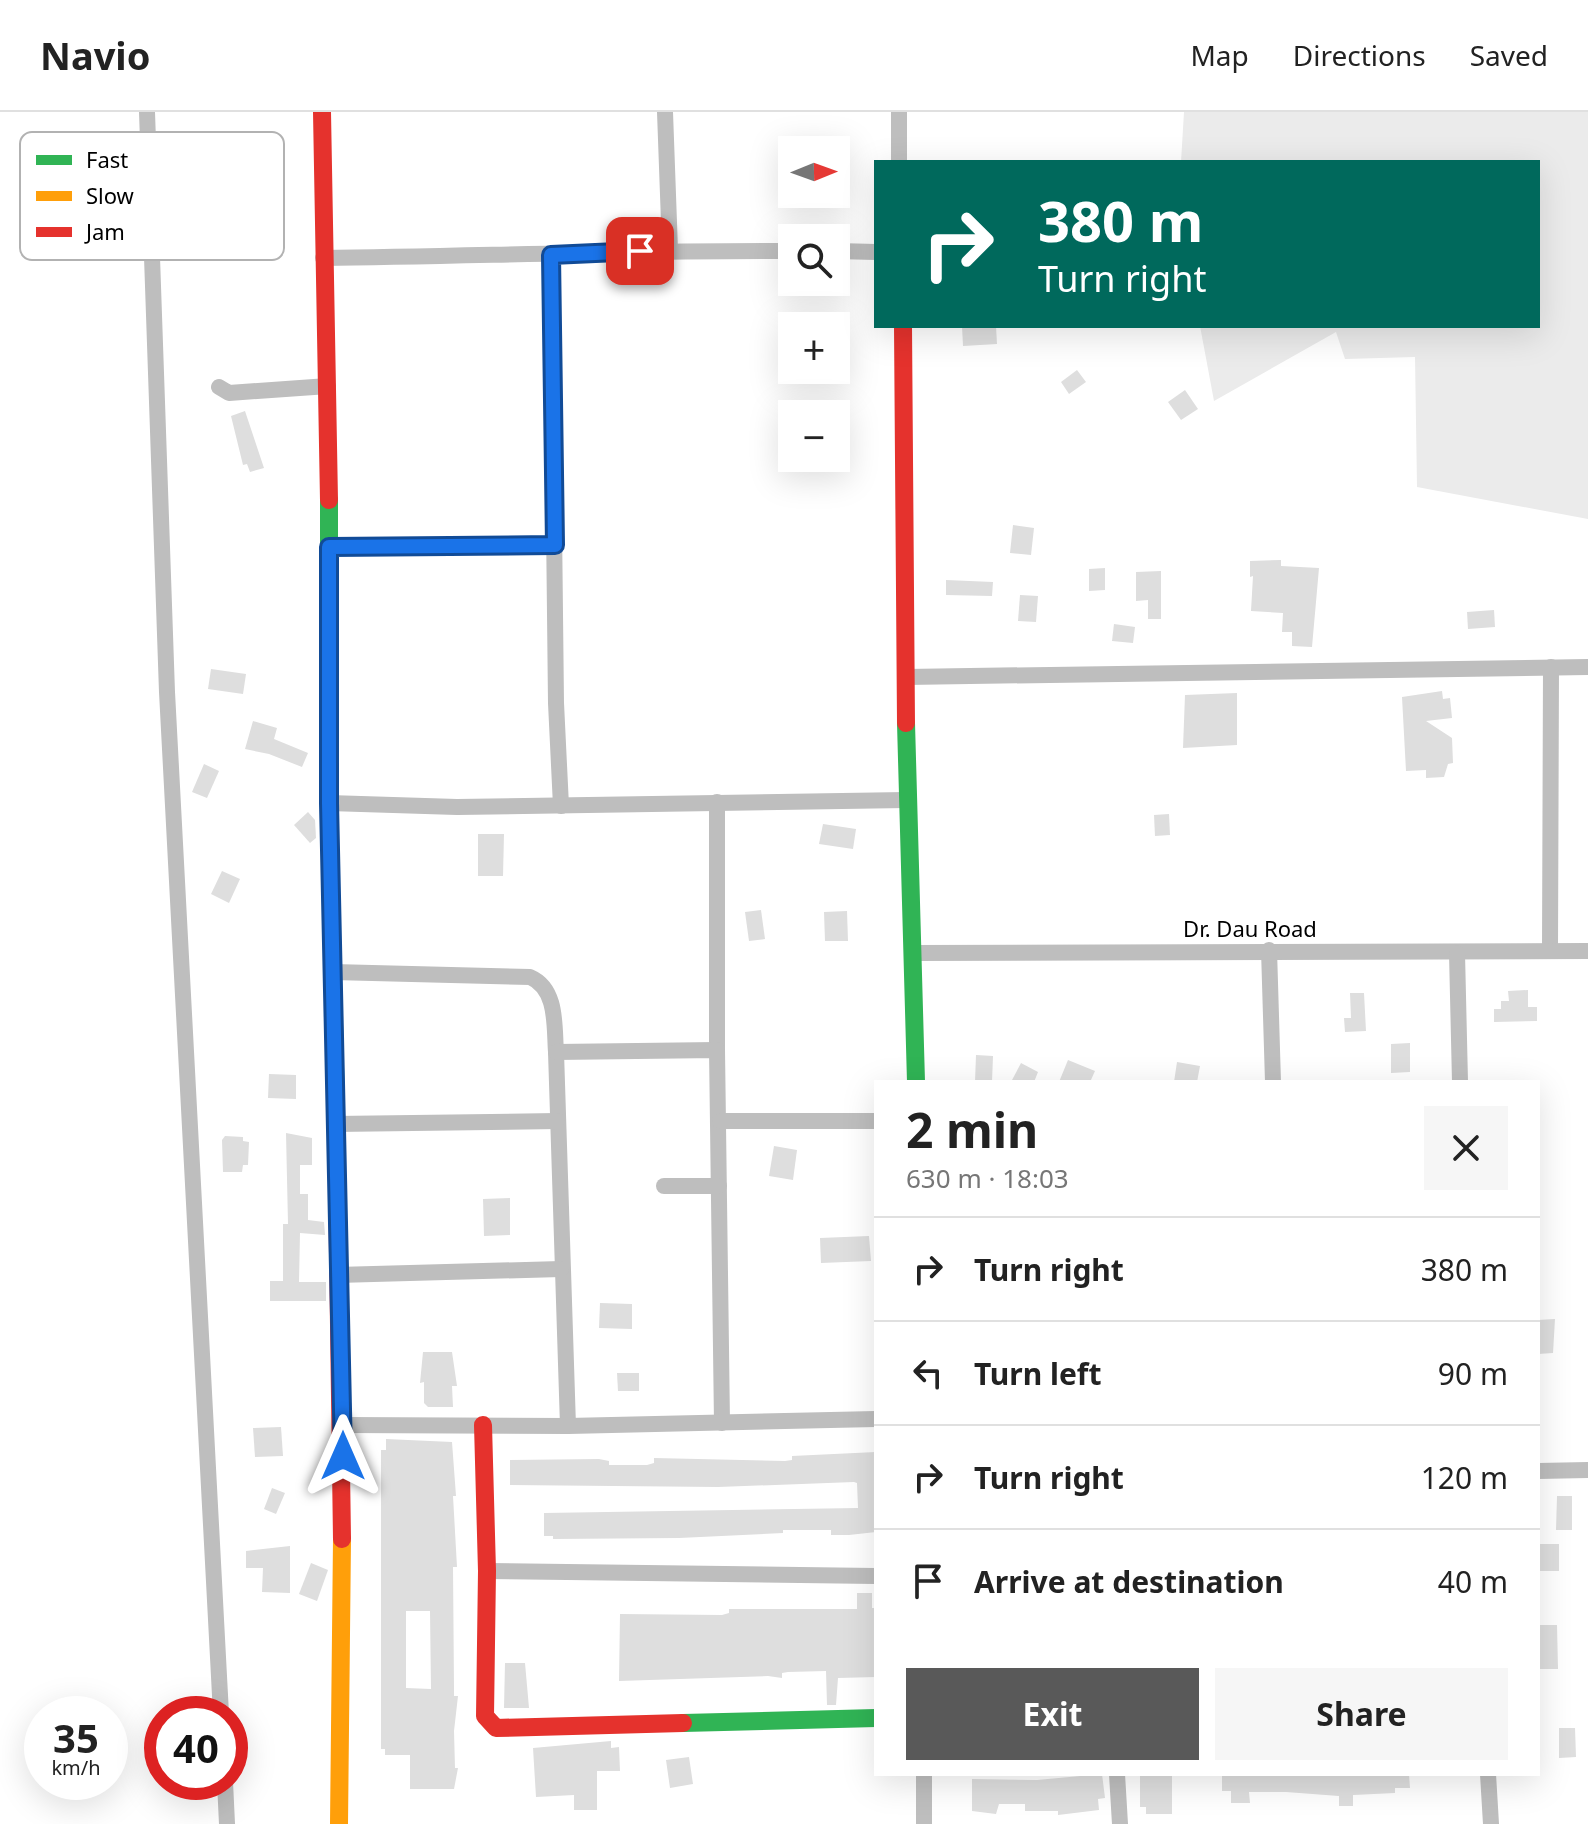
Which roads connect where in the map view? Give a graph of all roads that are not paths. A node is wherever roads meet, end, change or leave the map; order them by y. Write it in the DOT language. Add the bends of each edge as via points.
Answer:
graph roads {
  1 [pos="147,112"];
  2 [pos="322,112"];
  3 [pos="665,112"];
  4 [pos="899,112"];
  5 [pos="148,132"];
  6 [pos="899,160"];
  7 [pos="670,250"];
  8 [pos="778,251"];
  9 [pos="850,251"];
  10 [pos="874,252"];
  11 [pos="551,255"];
  12 [pos="323,258"];
  13 [pos="155,260"];
  14 [pos="903,328"];
  15 [pos="328,386"];
  16 [pos="219,387"];
  17 [pos="555,545"];
  18 [pos="329,547"];
  19 [pos="1551,667"];
  20 [pos="1588,667"];
  21 [pos="906,677"];
  22 [pos="906,800"];
  23 [pos="717,802"];
  24 [pos="329,803"];
  25 [pos="561,806"];
  26 [pos="1269,950"];
  27 [pos="1550,950"];
  28 [pos="1588,951"];
  29 [pos="913,953"];
  30 [pos="1457,953"];
  31 [pos="333,972"];
  32 [pos="717,1050"];
  33 [pos="556,1052"];
  34 [pos="916,1080"];
  35 [pos="1273,1080"];
  36 [pos="1460,1080"];
  37 [pos="557,1121"];
  38 [pos="720,1121"];
  39 [pos="874,1121"];
  40 [pos="335,1124"];
  41 [pos="664,1186"];
  42 [pos="719,1186"];
  43 [pos="561,1269"];
  44 [pos="337,1275"];
  45 [pos="874,1419"];
  46 [pos="722,1423"];
  47 [pos="343,1425"];
  48 [pos="483,1425"];
  49 [pos="568,1426"];
  50 [pos="1588,1470"];
  51 [pos="1540,1471"];
  52 [pos="487,1571"];
  53 [pos="874,1576"];
  54 [pos="220,1696"];
  55 [pos="874,1718"];
  56 [pos="924,1776"];
  57 [pos="1117,1776"];
  58 [pos="1488,1776"];
  59 [pos="226,1800"];
  60 [pos="920,1820"];
  61 [pos="227,1824"];
  62 [pos="339,1824"];
  63 [pos="1120,1824"];
  64 [pos="1491,1824"];
  1 -- 5 [label="street"];
  2 -- 12 [label="street"];
  3 -- 7 [label="street"];
  4 -- 6 [label="street"];
  7 -- 8 [label="street"];
  7 -- 11 [label="street"];
  9 -- 10 [label="street"];
  11 -- 12 [label="street"];
  11 -- 17 [label="street"];
  12 -- 15 [label="street"];
  13 -- 54 [label="street" via="167,692"];
  14 -- 21 [label="street"];
  15 -- 16 [label="street" via="229,393"];
  15 -- 18 [label="street"];
  17 -- 18 [label="street"];
  17 -- 25 [label="street"];
  18 -- 24 [label="street"];
  19 -- 20 [label="street"];
  19 -- 21 [label="street"];
  19 -- 27 [label="street"];
  21 -- 22 [label="street"];
  22 -- 23 [label="street"];
  22 -- 29 [label="street"];
  23 -- 25 [label="street"];
  23 -- 32 [label="street"];
  24 -- 25 [label="street"];
  24 -- 31 [label="street"];
  26 -- 29 [label="street, Dr. Dau Road"];
  26 -- 30 [label="street, Dr. Dau Road"];
  26 -- 35 [label="street"];
  27 -- 28 [label="street, Dr. Dau Road"];
  27 -- 30 [label="street, Dr. Dau Road"];
  29 -- 34 [label="street"];
  30 -- 36 [label="street"];
  31 -- 33 [label="street" via="530,977 546,989"];
  31 -- 40 [label="street"];
  32 -- 33 [label="street"];
  32 -- 38 [label="street"];
  33 -- 37 [label="street"];
  37 -- 40 [label="street"];
  37 -- 43 [label="street"];
  38 -- 39 [label="street"];
  38 -- 42 [label="street"];
  40 -- 44 [label="street"];
  41 -- 42 [label="street"];
  42 -- 46 [label="street"];
  43 -- 44 [label="street"];
  43 -- 49 [label="street"];
  44 -- 47 [label="street"];
  45 -- 46 [label="street"];
  46 -- 49 [label="street"];
  47 -- 48 [label="street"];
  47 -- 62 [label="street"];
  48 -- 49 [label="street"];
  48 -- 52 [label="street"];
  50 -- 51 [label="street"];
  52 -- 53 [label="street"];
  52 -- 55 [label="street" via="485,1716 496,1728"];
  56 -- 60 [label="street"];
  57 -- 63 [label="street"];
  58 -- 64 [label="street"];
  59 -- 61 [label="street"];
}
